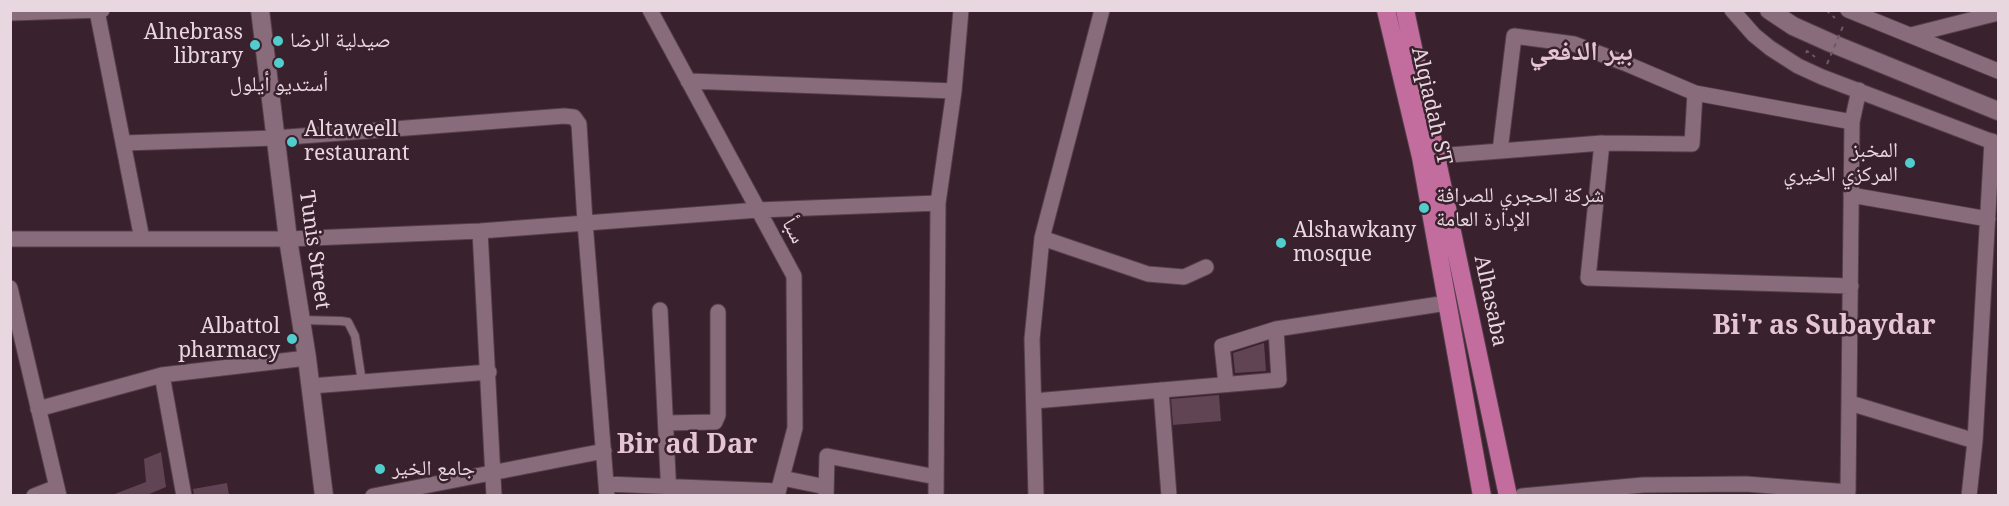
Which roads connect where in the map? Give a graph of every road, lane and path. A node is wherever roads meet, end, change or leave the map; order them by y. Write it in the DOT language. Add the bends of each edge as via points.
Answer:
graph roads {
  1 [pos="102,10"];
  2 [pos="260,10"];
  3 [pos="650,10"];
  4 [pos="961,10"];
  5 [pos="1102,10"];
  6 [pos="1386,10"];
  7 [pos="1406,10"];
  8 [pos="1732,10"];
  9 [pos="1769,10"];
  10 [pos="97,11"];
  11 [pos="10,13"];
  12 [pos="1998,13"];
  13 [pos="1870,15"];
  14 [pos="1846,17"];
  15 [pos="1911,35"];
  16 [pos="1827,64"];
  17 [pos="1998,71"];
  18 [pos="688,81"];
  19 [pos="1859,90"];
  20 [pos="954,91"];
  21 [pos="1695,93"];
  22 [pos="1998,111"];
  23 [pos="1852,122"];
  24 [pos="276,138"];
  25 [pos="1995,142"];
  26 [pos="124,143"];
  27 [pos="1602,143"];
  28 [pos="1500,151"];
  29 [pos="1437,156"];
  30 [pos="1851,195"];
  31 [pos="938,203"];
  32 [pos="758,210"];
  33 [pos="1988,219"];
  34 [pos="585,222"];
  35 [pos="480,231"];
  36 [pos="1042,238"];
  37 [pos="10,239"];
  38 [pos="142,239"];
  39 [pos="288,239"];
  40 [pos="1206,267"];
  41 [pos="1851,286"];
  42 [pos="10,288"];
  43 [pos="1447,303"];
  44 [pos="660,310"];
  45 [pos="718,312"];
  46 [pos="301,320"];
  47 [pos="1276,329"];
  48 [pos="308,358"];
  49 [pos="27,359"];
  50 [pos="10,360"];
  51 [pos="489,372"];
  52 [pos="162,375"];
  53 [pos="362,382"];
  54 [pos="1226,384"];
  55 [pos="311,386"];
  56 [pos="1161,390"];
  57 [pos="1034,400"];
  58 [pos="1850,403"];
  59 [pos="38,409"];
  60 [pos="666,423"];
  61 [pos="1975,441"];
  62 [pos="604,451"];
  63 [pos="493,472"];
  64 [pos="936,477"];
  65 [pos="779,488"];
  66 [pos="607,490"];
  67 [pos="58,491"];
  68 [pos="669,491"];
  69 [pos="826,491"];
  70 [pos="34,495"];
  71 [pos="184,495"];
  72 [pos="324,495"];
  73 [pos="373,495"];
  74 [pos="494,495"];
  75 [pos="936,495"];
  76 [pos="1036,495"];
  77 [pos="1169,495"];
  78 [pos="1482,495"];
  79 [pos="1508,495"];
  80 [pos="1522,495"];
  81 [pos="1969,495"];
  1 -- 10 [label="street"];
  2 -- 24 [label="street, Tunis Street"];
  3 -- 18 [label="street, سبأ"];
  4 -- 20 [label="street"];
  5 -- 36 [label="street"];
  6 -- 43 [label="main road, Alqiadah ST" via="1421,157"];
  7 -- 29 [label="main road, Alhasaba"];
  8 -- 19 [label="street" via="1754,35 1786,59"];
  9 -- 22 [label="street" via="1831,43"];
  10 -- 11 [label="street"];
  10 -- 26 [label="street"];
  12 -- 15 [label="street"];
  13 -- 14 [label="street"];
  13 -- 15 [label="street"];
  14 -- 16 [label="path, bridge"];
  15 -- 17 [label="street"];
  18 -- 20 [label="street"];
  18 -- 32 [label="street, سبأ"];
  19 -- 23 [label="street"];
  19 -- 25 [label="street"];
  20 -- 31 [label="street"];
  21 -- 23 [label="street"];
  21 -- 27 [label="street" via="1692,144"];
  21 -- 28 [label="street" via="1574,45 1514,36"];
  23 -- 30 [label="street"];
  24 -- 26 [label="street"];
  24 -- 34 [label="street" via="574,117 579,124"];
  24 -- 39 [label="street, Tunis Street"];
  25 -- 33 [label="street"];
  26 -- 38 [label="street"];
  27 -- 28 [label="street"];
  27 -- 41 [label="street" via="1588,278"];
  28 -- 29 [label="street"];
  29 -- 79 [label="main road, Alhasaba"];
  30 -- 33 [label="street"];
  30 -- 41 [label="street"];
  31 -- 32 [label="street"];
  31 -- 64 [label="street"];
  32 -- 34 [label="street"];
  32 -- 65 [label="street, سبأ" via="794,276 795,428"];
  33 -- 61 [label="street"];
  34 -- 35 [label="street"];
  34 -- 62 [label="street"];
  35 -- 39 [label="street"];
  35 -- 51 [label="street"];
  36 -- 40 [label="street" via="1148,274 1184,277"];
  36 -- 57 [label="street" via="1032,339"];
  37 -- 38 [label="street"];
  38 -- 39 [label="street"];
  39 -- 46 [label="street, Tunis Street"];
  41 -- 58 [label="street"];
  42 -- 49 [label="street"];
  43 -- 47 [label="street"];
  43 -- 78 [label="main road, Alqiadah ST"];
  44 -- 60 [label="street"];
  45 -- 60 [label="street" via="718,416 715,422"];
  46 -- 48 [label="street, Tunis Street"];
  46 -- 53 [label="lane" via="348,322 355,336"];
  47 -- 54 [label="street" via="1222,346"];
  47 -- 54 [label="street" via="1279,380"];
  48 -- 52 [label="street"];
  48 -- 55 [label="street, Tunis Street"];
  49 -- 50 [label="street"];
  49 -- 59 [label="street"];
  51 -- 53 [label="street"];
  51 -- 63 [label="street"];
  52 -- 59 [label="street"];
  52 -- 71 [label="street"];
  53 -- 55 [label="street"];
  54 -- 56 [label="street"];
  55 -- 72 [label="street, Tunis Street"];
  56 -- 57 [label="street"];
  56 -- 77 [label="street"];
  57 -- 76 [label="street"];
  58 -- 61 [label="street"];
  58 -- 80 [label="street" via="1848,492 1746,484 1643,485"];
  59 -- 67 [label="street"];
  60 -- 68 [label="street"];
  61 -- 81 [label="street"];
  62 -- 63 [label="street"];
  62 -- 66 [label="street"];
  63 -- 73 [label="street"];
  63 -- 74 [label="street"];
  64 -- 69 [label="street" via="827,456"];
  64 -- 75 [label="street"];
  65 -- 68 [label="street"];
  65 -- 69 [label="street"];
  66 -- 68 [label="street"];
  67 -- 70 [label="street"];
}
